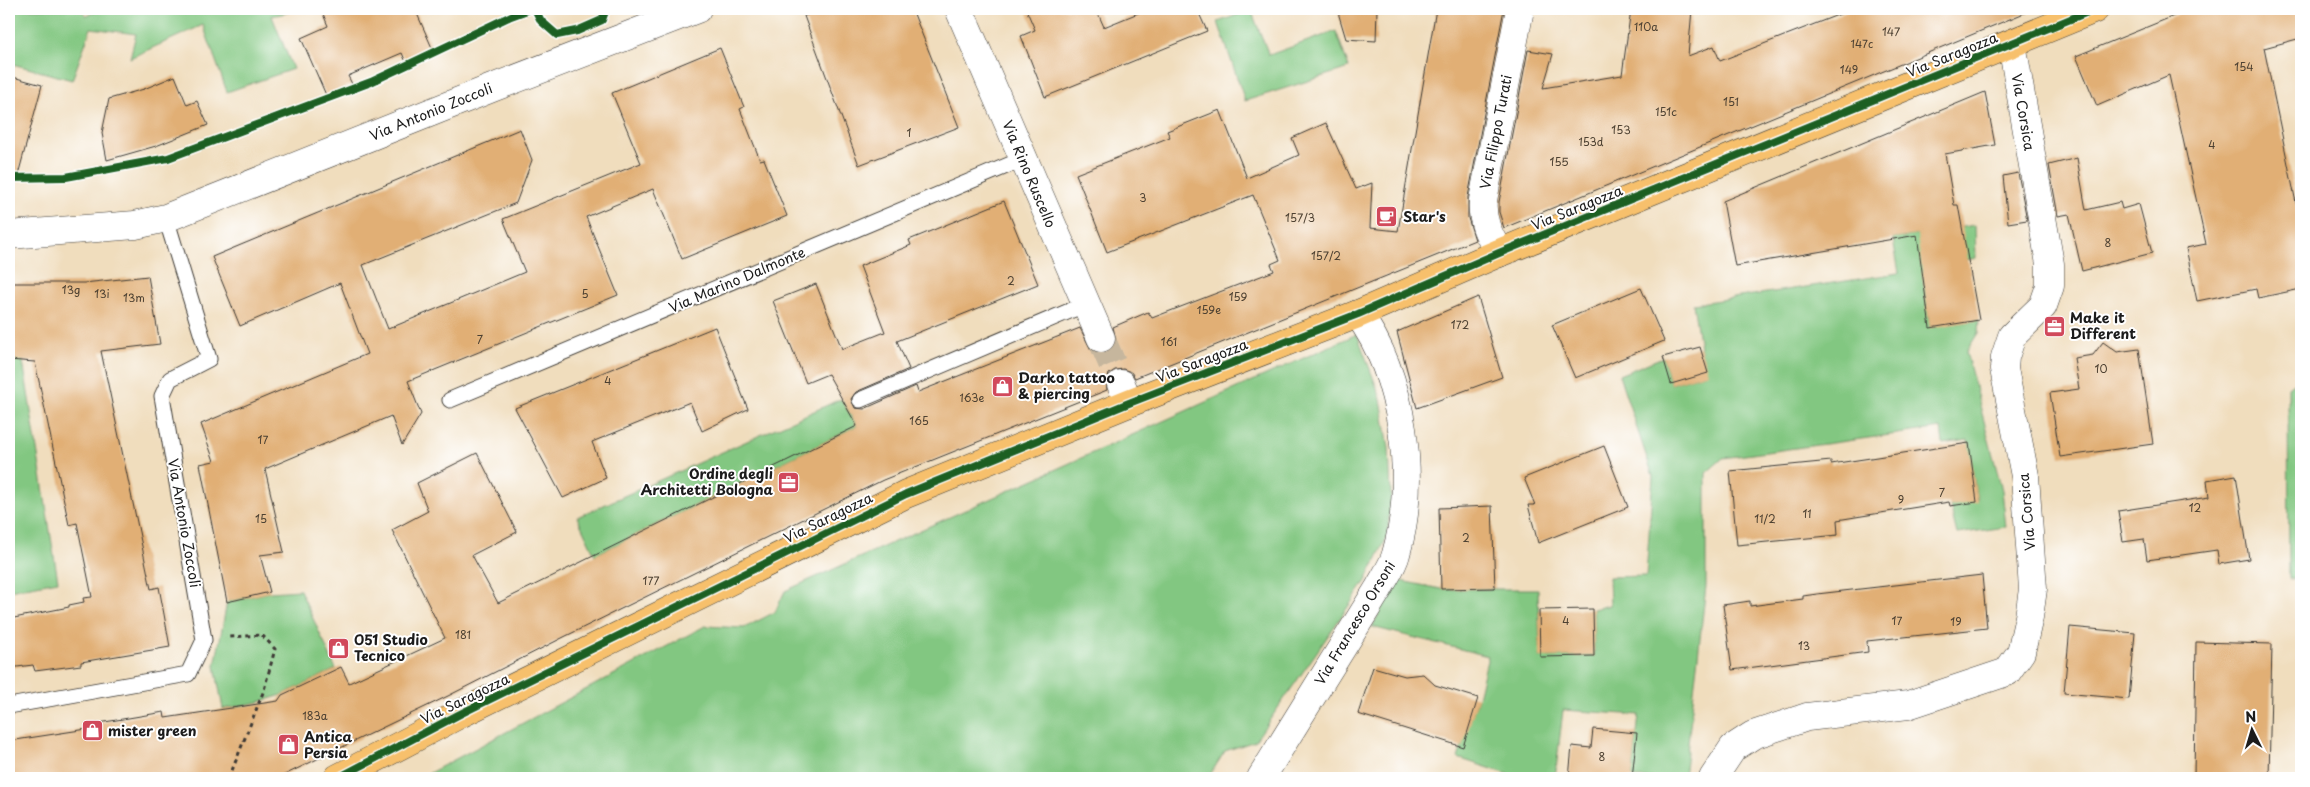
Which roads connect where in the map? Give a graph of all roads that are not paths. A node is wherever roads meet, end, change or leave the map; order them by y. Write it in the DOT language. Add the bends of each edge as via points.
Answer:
graph roads {
  1 [pos="697,9"];
  2 [pos="959,9"];
  3 [pos="1520,9"];
  4 [pos="2095,9"];
  5 [pos="2012,44"];
  6 [pos="1023,159"];
  7 [pos="166,218"];
  8 [pos="9,235"];
  9 [pos="1499,253"];
  10 [pos="1086,304"];
  11 [pos="1358,314"];
  12 [pos="1101,338"];
  13 [pos="450,400"];
  14 [pos="860,400"];
  15 [pos="9,706"];
  16 [pos="338,778"];
  17 [pos="1261,778"];
  18 [pos="1714,778"];
  1 -- 7 [label="street, Via Antonio Zoccoli"];
  2 -- 6 [label="street, Via Rino Ruscello"];
  3 -- 9 [label="street, Via Filippo Turati" via="1483,200 1484,223"];
  4 -- 5 [label="main road, Via Saragozza"];
  5 -- 9 [label="main road, Via Saragozza"];
  5 -- 18 [label="street, Via Corsica" via="2050,264 2050,286 2043,306 2012,336 2004,369 2025,476 2033,589 2021,652 2007,672 1908,705 1807,717 1753,735 1733,748"];
  6 -- 10 [label="street, Via Rino Ruscello"];
  6 -- 13 [label="lane, Via Marino Dalmonte"];
  7 -- 8 [label="street, Via Antonio Zoccoli" via="117,226"];
  7 -- 15 [label="lane, Via Antonio Zoccoli" via="209,359 170,379 162,396 204,640 188,674"];
  9 -- 11 [label="main road, Via Saragozza"];
  10 -- 12 [label="street, Via Rino Ruscello"];
  10 -- 14 [label="lane"];
  11 -- 16 [label="main road, Via Saragozza" via="1125,394 906,494 460,714"];
  11 -- 17 [label="street, Via Francesco Orsoni" via="1385,365 1404,442 1403,519 1396,556"];
}
